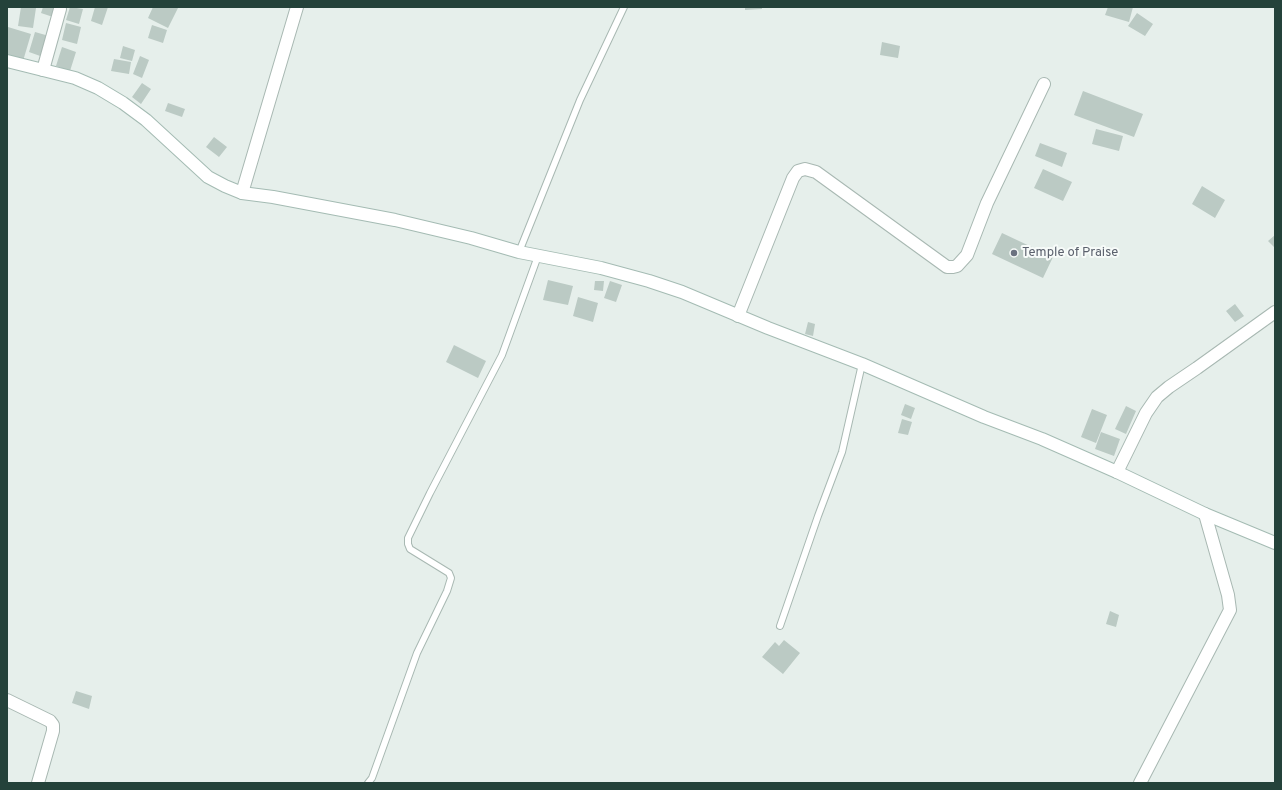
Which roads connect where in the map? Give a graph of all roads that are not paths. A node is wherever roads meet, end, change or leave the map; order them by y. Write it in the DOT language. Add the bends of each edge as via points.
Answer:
graph roads {
  1 [pos="297,7"];
  2 [pos="624,7"];
  3 [pos="60,9"];
  4 [pos="7,62"];
  5 [pos="43,70"];
  6 [pos="1044,84"];
  7 [pos="242,193"];
  8 [pos="519,252"];
  9 [pos="538,256"];
  10 [pos="1275,312"];
  11 [pos="738,316"];
  12 [pos="862,364"];
  13 [pos="1116,472"];
  14 [pos="1205,514"];
  15 [pos="1275,543"];
  16 [pos="780,626"];
  17 [pos="7,700"];
  18 [pos="38,783"];
  19 [pos="368,783"];
  20 [pos="1140,783"];
  1 -- 7 [label="street"];
  2 -- 8 [label="lane" via="580,100"];
  3 -- 5 [label="street"];
  4 -- 5 [label="street"];
  5 -- 7 [label="street" via="75,78 124,103 208,176"];
  6 -- 11 [label="street" via="987,203 967,255 957,266 947,267 816,172 805,169 798,171 793,178"];
  7 -- 8 [label="street" via="395,220"];
  8 -- 9 [label="street"];
  9 -- 11 [label="street" via="601,268 648,281 682,292"];
  9 -- 19 [label="lane" via="502,355 408,538 410,549 449,572 451,578 447,592 417,653"];
  10 -- 13 [label="street" via="1157,397"];
  11 -- 12 [label="street"];
  12 -- 13 [label="street"];
  12 -- 16 [label="lane" via="842,452"];
  13 -- 14 [label="street"];
  14 -- 15 [label="street"];
  14 -- 20 [label="street" via="1230,610"];
  17 -- 18 [label="street" via="53,724"];
}
